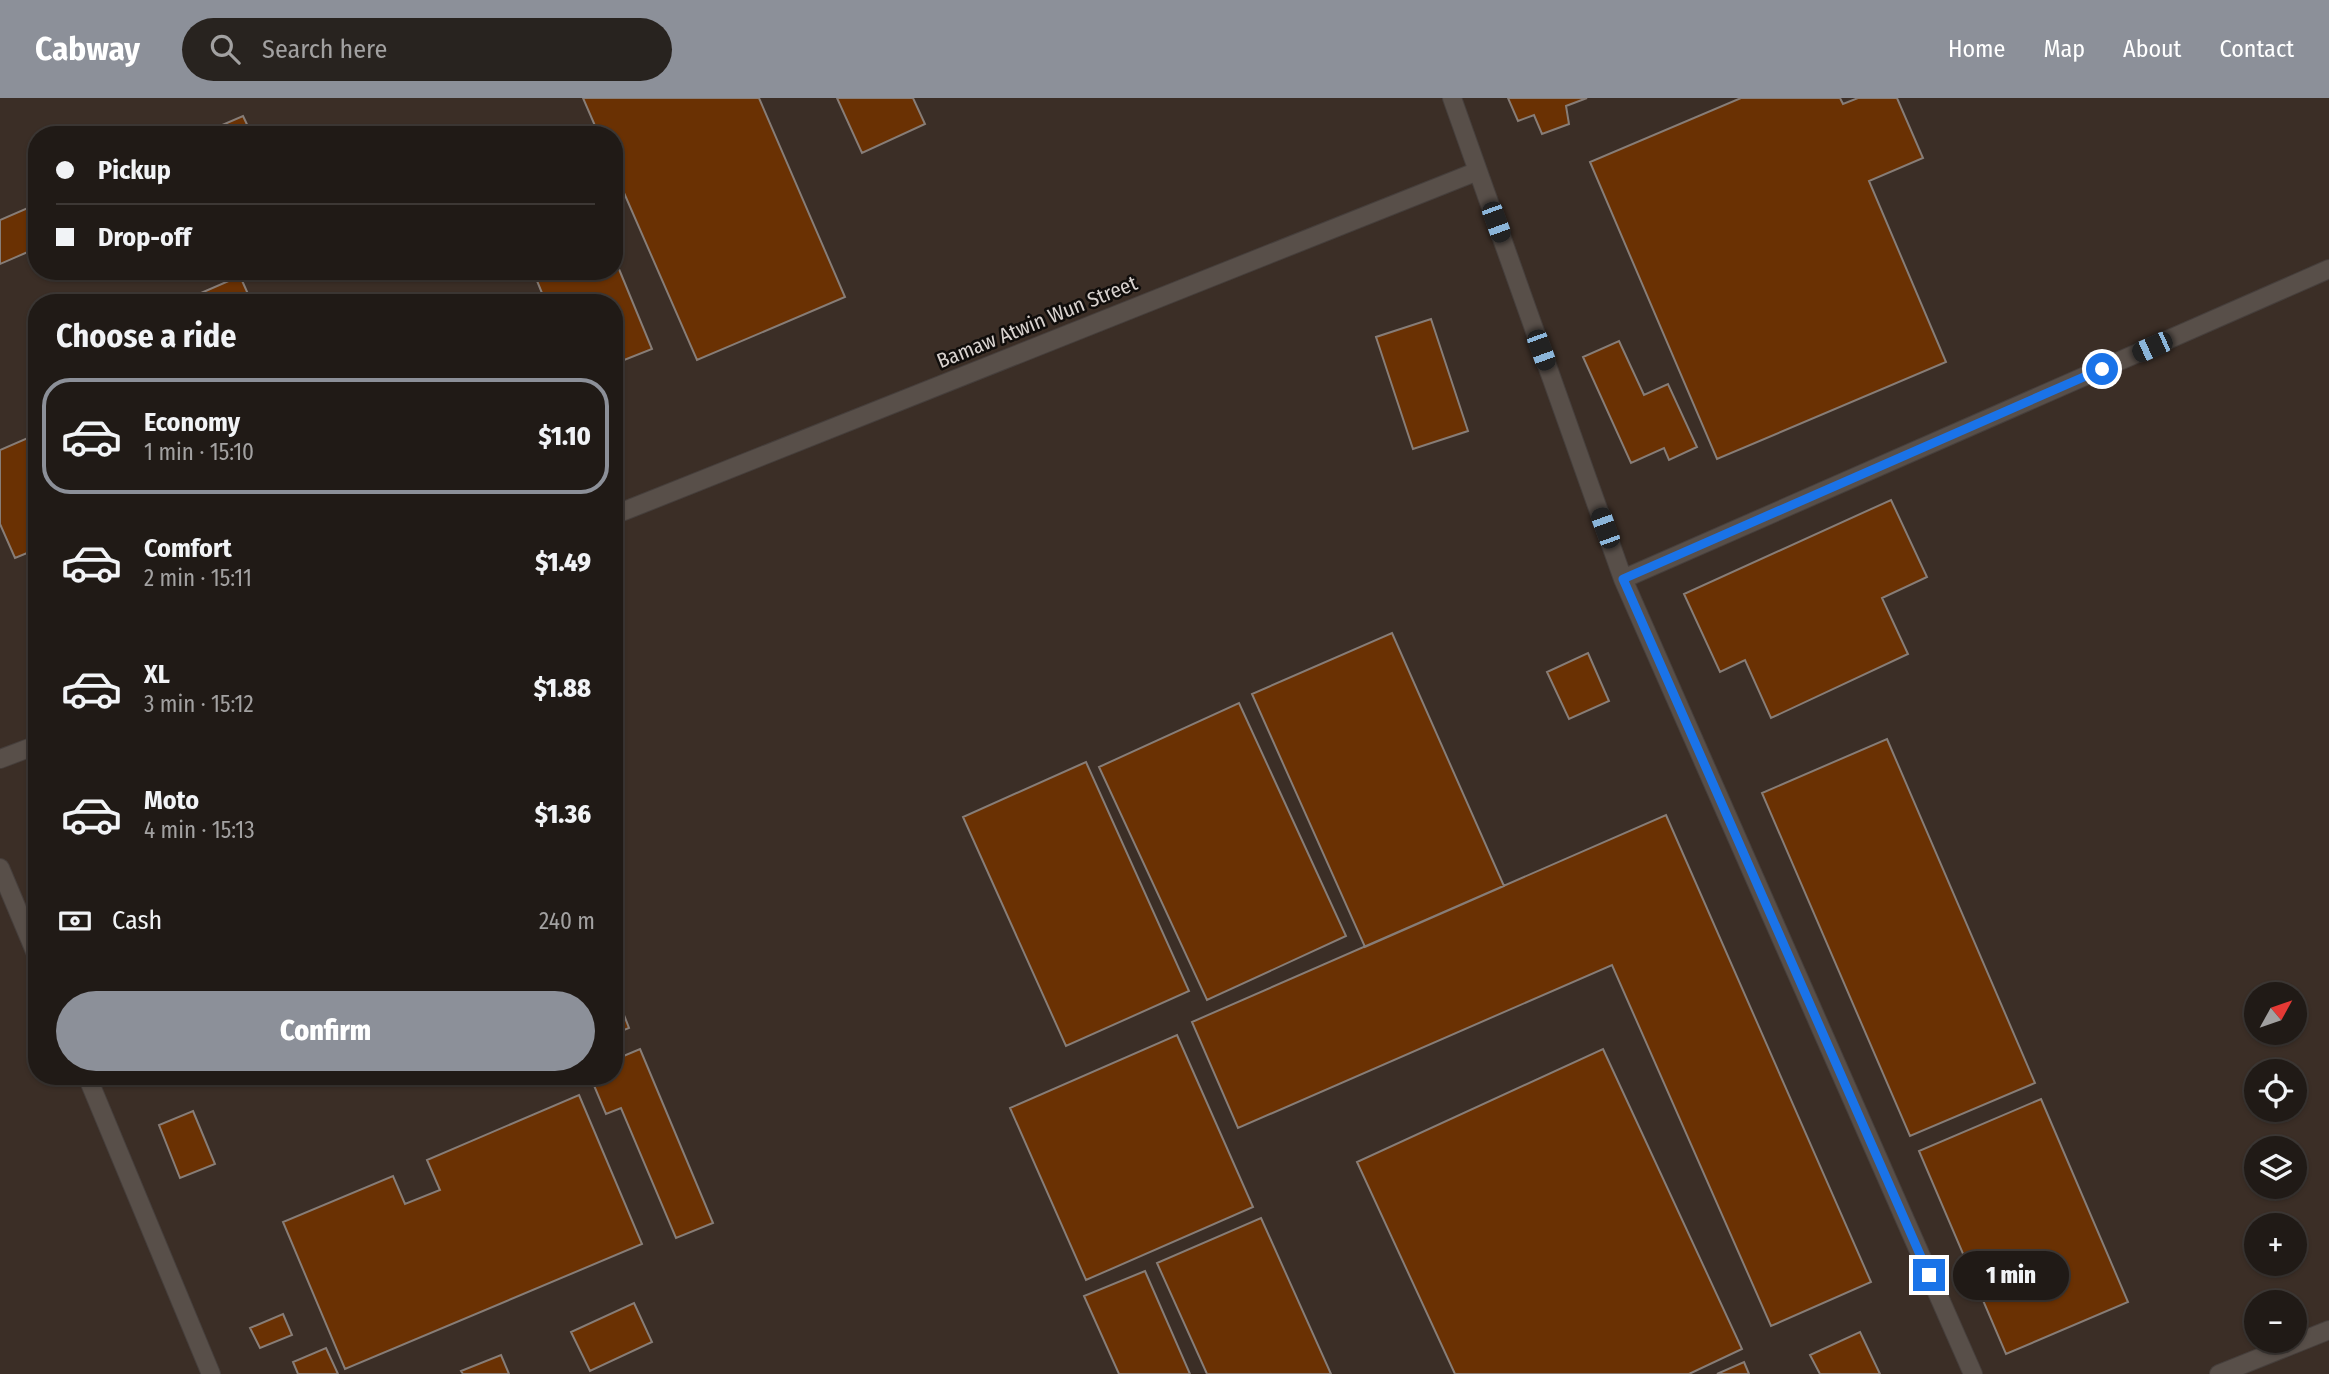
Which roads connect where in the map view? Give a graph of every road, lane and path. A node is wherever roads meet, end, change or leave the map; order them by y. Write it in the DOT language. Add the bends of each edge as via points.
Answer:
graph roads {
  1 [pos="1452,98"];
  2 [pos="1478,171"];
  3 [pos="2329,269"];
  4 [pos="623,511"];
  5 [pos="1623,579"];
  6 [pos="28,749"];
  7 [pos="0,760"];
  8 [pos="0,868"];
  9 [pos="28,935"];
  10 [pos="91,1085"];
  11 [pos="2329,1330"];
  12 [pos="211,1374"];
  13 [pos="1973,1374"];
  14 [pos="2219,1374"];
  1 -- 2 [label="street"];
  2 -- 4 [label="street, Bamaw Atwin Wun Street"];
  2 -- 5 [label="street"];
  3 -- 5 [label="street"];
  5 -- 13 [label="street"];
  6 -- 7 [label="street"];
  8 -- 9 [label="street"];
  10 -- 12 [label="street"];
  11 -- 14 [label="street"];
}
